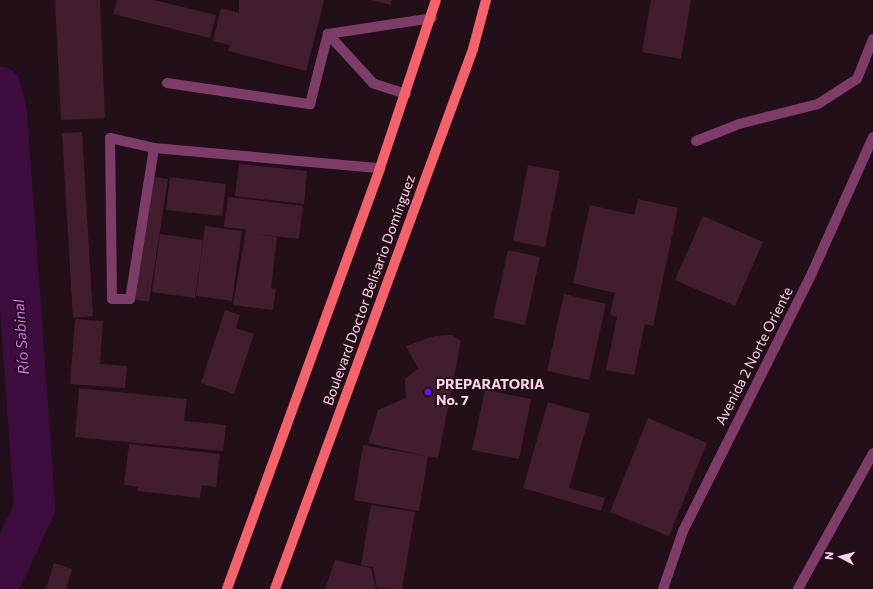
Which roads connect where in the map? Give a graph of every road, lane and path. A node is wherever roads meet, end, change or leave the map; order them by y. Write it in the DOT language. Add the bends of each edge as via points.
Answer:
graph roads {
  1 [pos="436,0"];
  2 [pos="486,0"];
  3 [pos="432,18"];
  4 [pos="328,34"];
  5 [pos="873,39"];
  6 [pos="167,83"];
  7 [pos="406,94"];
  8 [pos="873,136"];
  9 [pos="696,141"];
  10 [pos="154,148"];
  11 [pos="380,168"];
  12 [pos="872,457"];
  13 [pos="227,589"];
  14 [pos="275,589"];
  15 [pos="663,589"];
  16 [pos="798,589"];
  1 -- 3 [label="main road"];
  2 -- 14 [label="main road, Boulevard Doctor Belisario Domínguez" via="473,49"];
  3 -- 4 [label="lane"];
  3 -- 7 [label="main road"];
  4 -- 6 [label="lane" via="310,104"];
  4 -- 7 [label="lane" via="373,83"];
  5 -- 9 [label="lane" via="857,79 818,104 739,124"];
  7 -- 11 [label="main road"];
  8 -- 15 [label="lane, Avenida 2 Norte Oriente" via="812,273 687,524"];
  10 -- 10 [label="lane" via="110,138 112,299 130,299"];
  10 -- 11 [label="lane"];
  11 -- 13 [label="main road"];
  12 -- 16 [label="lane"];
}
